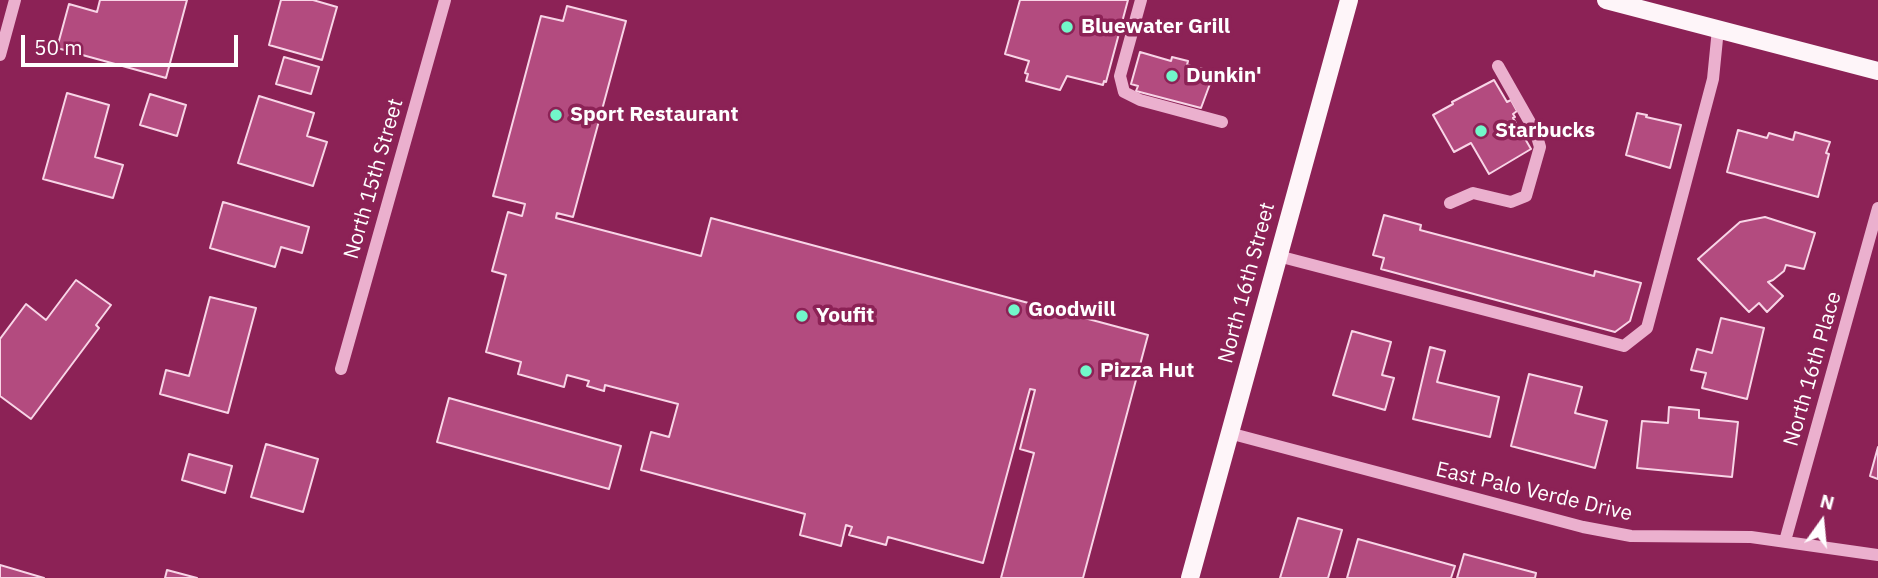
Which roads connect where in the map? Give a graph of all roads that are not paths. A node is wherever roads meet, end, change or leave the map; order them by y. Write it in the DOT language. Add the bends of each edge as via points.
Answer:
graph roads {
  1 [pos="15,0"];
  2 [pos="444,0"];
  3 [pos="1141,0"];
  4 [pos="1349,0"];
  5 [pos="1606,0"];
  6 [pos="1718,29"];
  7 [pos="0,55"];
  8 [pos="1498,66"];
  9 [pos="1878,71"];
  10 [pos="1222,122"];
  11 [pos="1450,203"];
  12 [pos="1878,208"];
  13 [pos="1278,256"];
  14 [pos="341,369"];
  15 [pos="1229,433"];
  16 [pos="1785,541"];
  17 [pos="1878,555"];
  18 [pos="1190,578"];
  1 -- 7 [label="street"];
  2 -- 14 [label="street, North 15th Street"];
  3 -- 10 [label="street" via="1120,76 1124,92"];
  4 -- 13 [label="main road, North 16th Street"];
  5 -- 6 [label="main road"];
  6 -- 9 [label="main road"];
  6 -- 13 [label="street" via="1713,79 1647,328 1624,346"];
  8 -- 11 [label="street" via="1540,147 1527,196 1511,202 1473,193"];
  12 -- 16 [label="street, North 16th Place"];
  13 -- 15 [label="main road, North 16th Street"];
  15 -- 16 [label="street, East Palo Verde Drive" via="1583,527 1631,536"];
  15 -- 18 [label="main road, North 16th Street"];
  16 -- 17 [label="street, East Palo Verde Drive"];
}
